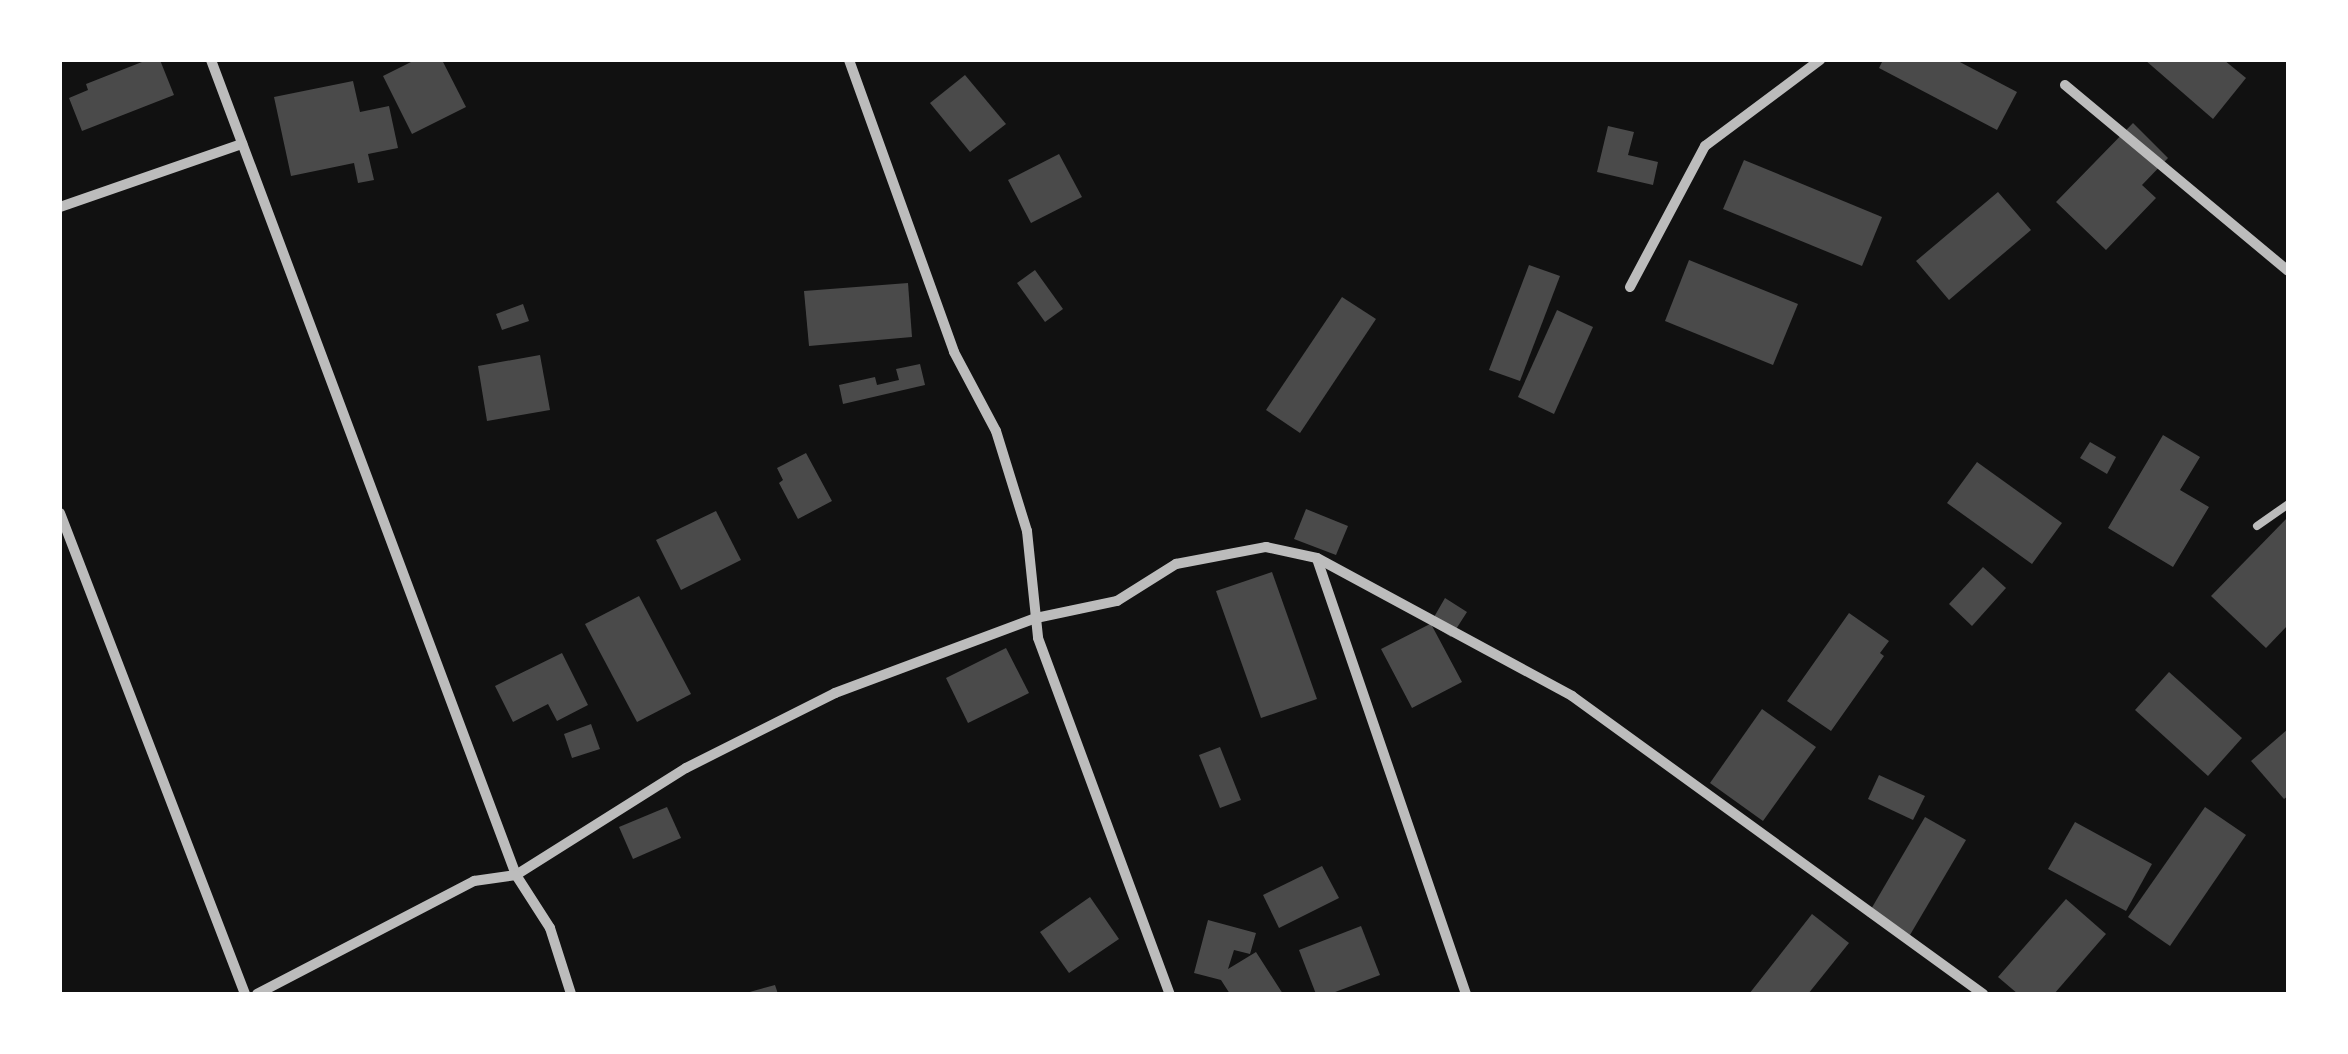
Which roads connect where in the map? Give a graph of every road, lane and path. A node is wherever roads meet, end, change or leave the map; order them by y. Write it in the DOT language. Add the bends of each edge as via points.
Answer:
graph roads {
  1 [pos="211,60"];
  2 [pos="849,60"];
  3 [pos="1820,60"];
  4 [pos="2065,85"];
  5 [pos="242,144"];
  6 [pos="60,207"];
  7 [pos="2288,271"];
  8 [pos="1630,287"];
  9 [pos="2288,504"];
  10 [pos="60,514"];
  11 [pos="2257,526"];
  12 [pos="1317,558"];
  13 [pos="1036,618"];
  14 [pos="516,875"];
  15 [pos="245,994"];
  16 [pos="256,994"];
  17 [pos="571,994"];
  18 [pos="1170,994"];
  19 [pos="1466,994"];
  20 [pos="1984,994"];
  1 -- 5 [label="street"];
  2 -- 13 [label="street" via="954,352 996,431 1027,531"];
  3 -- 8 [label="street" via="1705,146"];
  4 -- 7 [label="street"];
  5 -- 6 [label="street"];
  5 -- 14 [label="street"];
  9 -- 11 [label="lane"];
  10 -- 15 [label="street"];
  12 -- 13 [label="street" via="1266,547 1176,564 1118,600"];
  12 -- 19 [label="street"];
  12 -- 20 [label="street" via="1572,696"];
  13 -- 14 [label="street" via="835,693 686,768"];
  13 -- 18 [label="street"];
  14 -- 16 [label="street" via="456,889"];
  14 -- 17 [label="street" via="550,928"];
}
